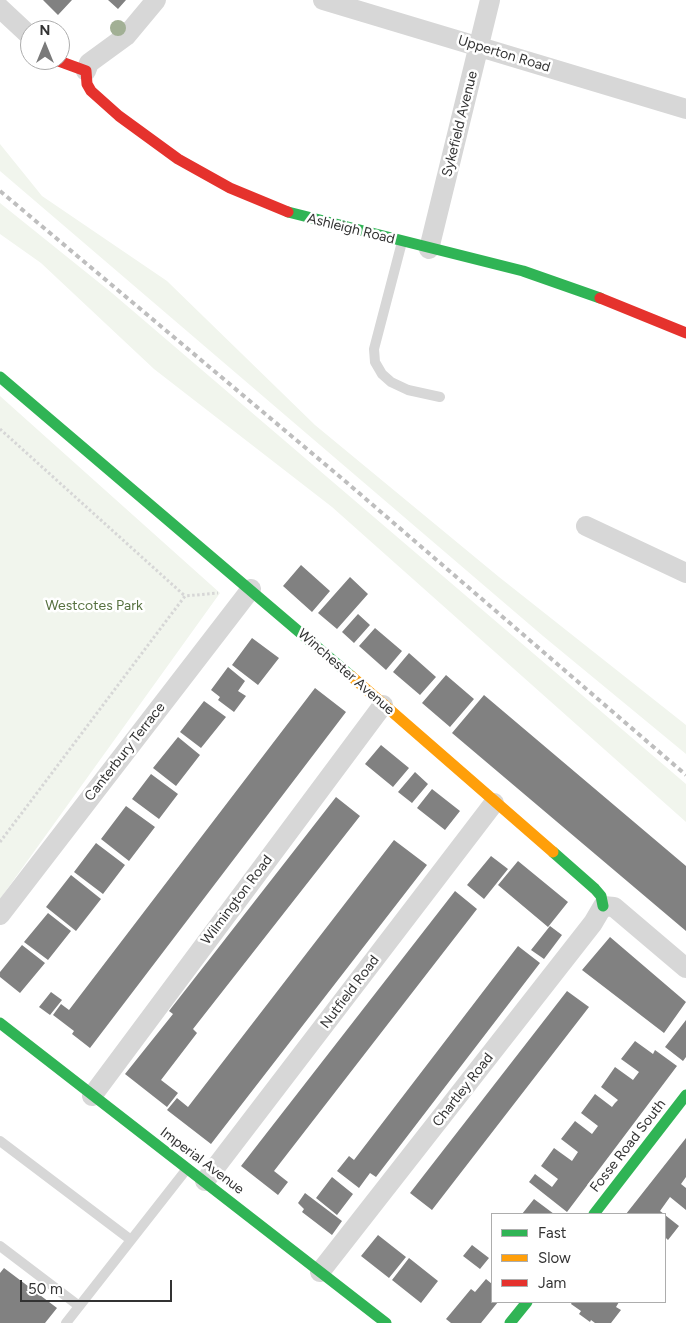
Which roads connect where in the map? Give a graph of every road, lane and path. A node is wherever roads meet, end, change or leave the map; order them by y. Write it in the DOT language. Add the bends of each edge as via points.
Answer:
graph roads {
  1 [pos="156,0"];
  2 [pos="323,0"];
  3 [pos="490,0"];
  4 [pos="0,8"];
  5 [pos="20,27"];
  6 [pos="478,46"];
  7 [pos="70,66"];
  8 [pos="86,71"];
  9 [pos="686,108"];
  10 [pos="402,242"];
  11 [pos="430,249"];
  12 [pos="686,333"];
  13 [pos="0,377"];
  14 [pos="440,397"];
  15 [pos="0,429"];
  16 [pos="586,526"];
  17 [pos="686,573"];
  18 [pos="251,589"];
  19 [pos="185,596"];
  20 [pos="383,705"];
  21 [pos="494,804"];
  22 [pos="0,842"];
  23 [pos="603,906"];
  24 [pos="0,915"];
  25 [pos="686,968"];
  26 [pos="0,1023"];
  27 [pos="686,1095"];
  28 [pos="92,1096"];
  29 [pos="0,1141"];
  30 [pos="187,1168"];
  31 [pos="205,1182"];
  32 [pos="595,1213"];
  33 [pos="131,1240"];
  34 [pos="0,1246"];
  35 [pos="320,1272"];
  36 [pos="526,1303"];
  37 [pos="79,1306"];
  38 [pos="66,1323"];
  39 [pos="386,1323"];
  40 [pos="510,1323"];
  1 -- 8 [label="street" via="126,36 89,63"];
  2 -- 6 [label="street, Upperton Road"];
  3 -- 6 [label="street, Sykefield Avenue"];
  4 -- 5 [label="street"];
  6 -- 9 [label="street, Upperton Road"];
  6 -- 11 [label="street, Sykefield Avenue"];
  7 -- 8 [label="street"];
  8 -- 10 [label="street, Ashleigh Road" via="91,91 119,116 178,159 223,184 302,217"];
  10 -- 11 [label="street, Ashleigh Road"];
  10 -- 14 [label="lane" via="374,349 375,362 391,382 408,390"];
  11 -- 12 [label="street, Ashleigh Road" via="523,271 575,288"];
  13 -- 18 [label="street, Winchester Avenue"];
  15 -- 19 [label="path"];
  16 -- 17 [label="street"];
  18 -- 19 [label="path"];
  18 -- 20 [label="street, Winchester Avenue"];
  18 -- 24 [label="street, Canterbury Terrace"];
  19 -- 22 [label="path"];
  20 -- 21 [label="street, Winchester Avenue"];
  20 -- 28 [label="street, Wilmington Road"];
  21 -- 23 [label="street, Winchester Avenue" via="595,889"];
  21 -- 31 [label="street, Nutfield Road"];
  23 -- 25 [label="street" via="614,907"];
  23 -- 35 [label="street, Chartley Road"];
  26 -- 28 [label="street, Imperial Avenue"];
  27 -- 32 [label="street, Fosse Road South"];
  28 -- 30 [label="street, Imperial Avenue"];
  29 -- 33 [label="lane"];
  30 -- 31 [label="street, Imperial Avenue"];
  30 -- 33 [label="lane"];
  31 -- 35 [label="street, Imperial Avenue"];
  33 -- 37 [label="lane"];
  34 -- 37 [label="lane"];
  35 -- 39 [label="street, Imperial Avenue"];
  36 -- 40 [label="street"];
  37 -- 38 [label="lane"];
}
